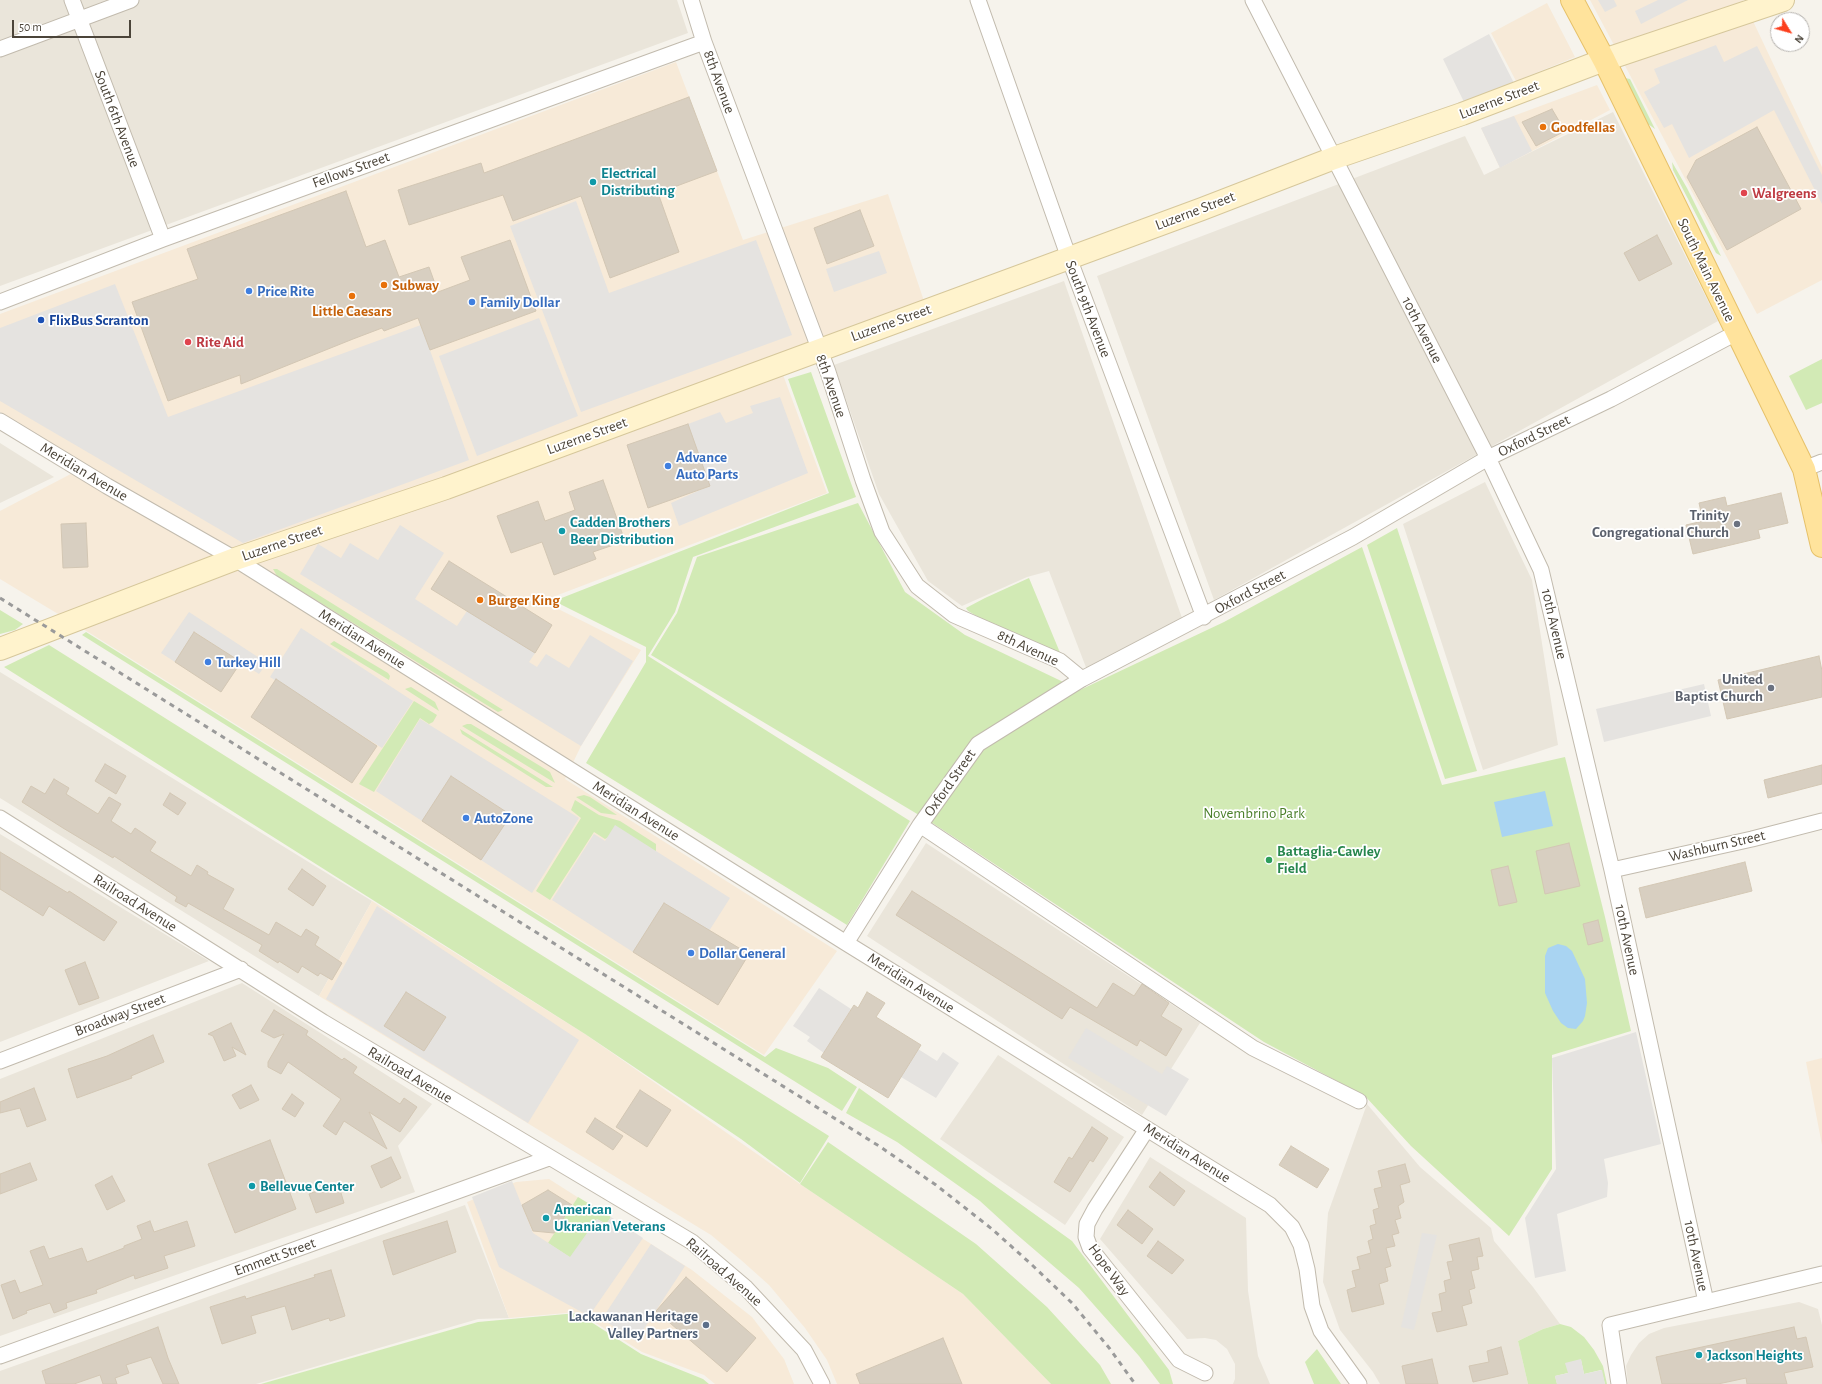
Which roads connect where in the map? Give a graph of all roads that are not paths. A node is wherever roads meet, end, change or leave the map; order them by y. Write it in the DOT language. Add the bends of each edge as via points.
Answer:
graph roads {
  1 [pos="72,0"];
  2 [pos="131,0"];
  3 [pos="691,0"];
  4 [pos="978,0"];
  5 [pos="1253,0"];
  6 [pos="1572,0"];
  7 [pos="1783,0"];
  8 [pos="79,19"];
  9 [pos="704,42"];
  10 [pos="0,48"];
  11 [pos="1604,60"];
  12 [pos="1334,158"];
  13 [pos="163,239"];
  14 [pos="1069,258"];
  15 [pos="0,302"];
  16 [pos="1736,333"];
  17 [pos="818,350"];
  18 [pos="0,421"];
  19 [pos="1488,458"];
  20 [pos="1813,465"];
  21 [pos="1822,546"];
  22 [pos="235,559"];
  23 [pos="1204,617"];
  24 [pos="0,649"];
  25 [pos="1082,679"];
  26 [pos="0,818"];
  27 [pos="1822,821"];
  28 [pos="920,825"];
  29 [pos="1612,870"];
  30 [pos="846,943"];
  31 [pos="241,969"];
  32 [pos="0,1061"];
  33 [pos="1359,1101"];
  34 [pos="1147,1129"];
  35 [pos="549,1158"];
  36 [pos="1822,1274"];
  37 [pos="1706,1302"];
  38 [pos="0,1356"];
  39 [pos="1205,1373"];
  40 [pos="822,1384"];
  41 [pos="1359,1384"];
  42 [pos="1619,1384"];
  1 -- 8 [label="street, South 6th Avenue"];
  2 -- 8 [label="street"];
  3 -- 9 [label="street, 8th Avenue"];
  4 -- 14 [label="street, South 9th Avenue"];
  5 -- 12 [label="street, 10th Avenue"];
  6 -- 11 [label="main road, South Main Avenue"];
  7 -- 11 [label="street, Luzerne Street"];
  8 -- 10 [label="street"];
  8 -- 13 [label="street, South 6th Avenue"];
  9 -- 13 [label="street, Fellows Street"];
  9 -- 17 [label="street, 8th Avenue"];
  11 -- 12 [label="street, Luzerne Street" via="1462,114"];
  11 -- 16 [label="main road, South Main Avenue"];
  12 -- 14 [label="street, Luzerne Street"];
  12 -- 19 [label="street, 10th Avenue"];
  13 -- 15 [label="street, Fellows Street"];
  14 -- 17 [label="street, Luzerne Street"];
  14 -- 23 [label="street, South 9th Avenue"];
  16 -- 19 [label="street, Oxford Street" via="1611,399"];
  16 -- 20 [label="main road, South Main Avenue"];
  17 -- 22 [label="street, Luzerne Street" via="435,492"];
  17 -- 25 [label="street, 8th Avenue" via="828,372 862,480 882,532 917,586 954,615 1060,661"];
  18 -- 22 [label="street, Meridian Avenue"];
  19 -- 23 [label="street, Oxford Street" via="1353,537"];
  19 -- 29 [label="street, 10th Avenue" via="1541,570"];
  20 -- 21 [label="main road, South Main Avenue"];
  22 -- 24 [label="street, Luzerne Street"];
  22 -- 30 [label="street, Meridian Avenue"];
  23 -- 25 [label="street, Oxford Street"];
  25 -- 28 [label="street, Oxford Street" via="978,744"];
  26 -- 31 [label="street, Railroad Avenue"];
  27 -- 29 [label="street, Washburn Street"];
  28 -- 30 [label="street, Oxford Street"];
  28 -- 33 [label="street" via="1253,1048"];
  29 -- 37 [label="street, 10th Avenue"];
  30 -- 34 [label="street, Meridian Avenue"];
  31 -- 32 [label="street, Broadway Street"];
  31 -- 35 [label="street, Railroad Avenue" via="323,1022"];
  34 -- 39 [label="street, Hope Way" via="1095,1209 1087,1224 1086,1237 1090,1248 1179,1360"];
  34 -- 41 [label="street, Meridian Avenue" via="1270,1205 1292,1227 1301,1245 1312,1306 1321,1331"];
  35 -- 38 [label="street, Emmett Street"];
  35 -- 40 [label="street, Railroad Avenue" via="692,1242 746,1288 804,1350"];
  36 -- 37 [label="street"];
  37 -- 42 [label="street" via="1610,1325"];
}
